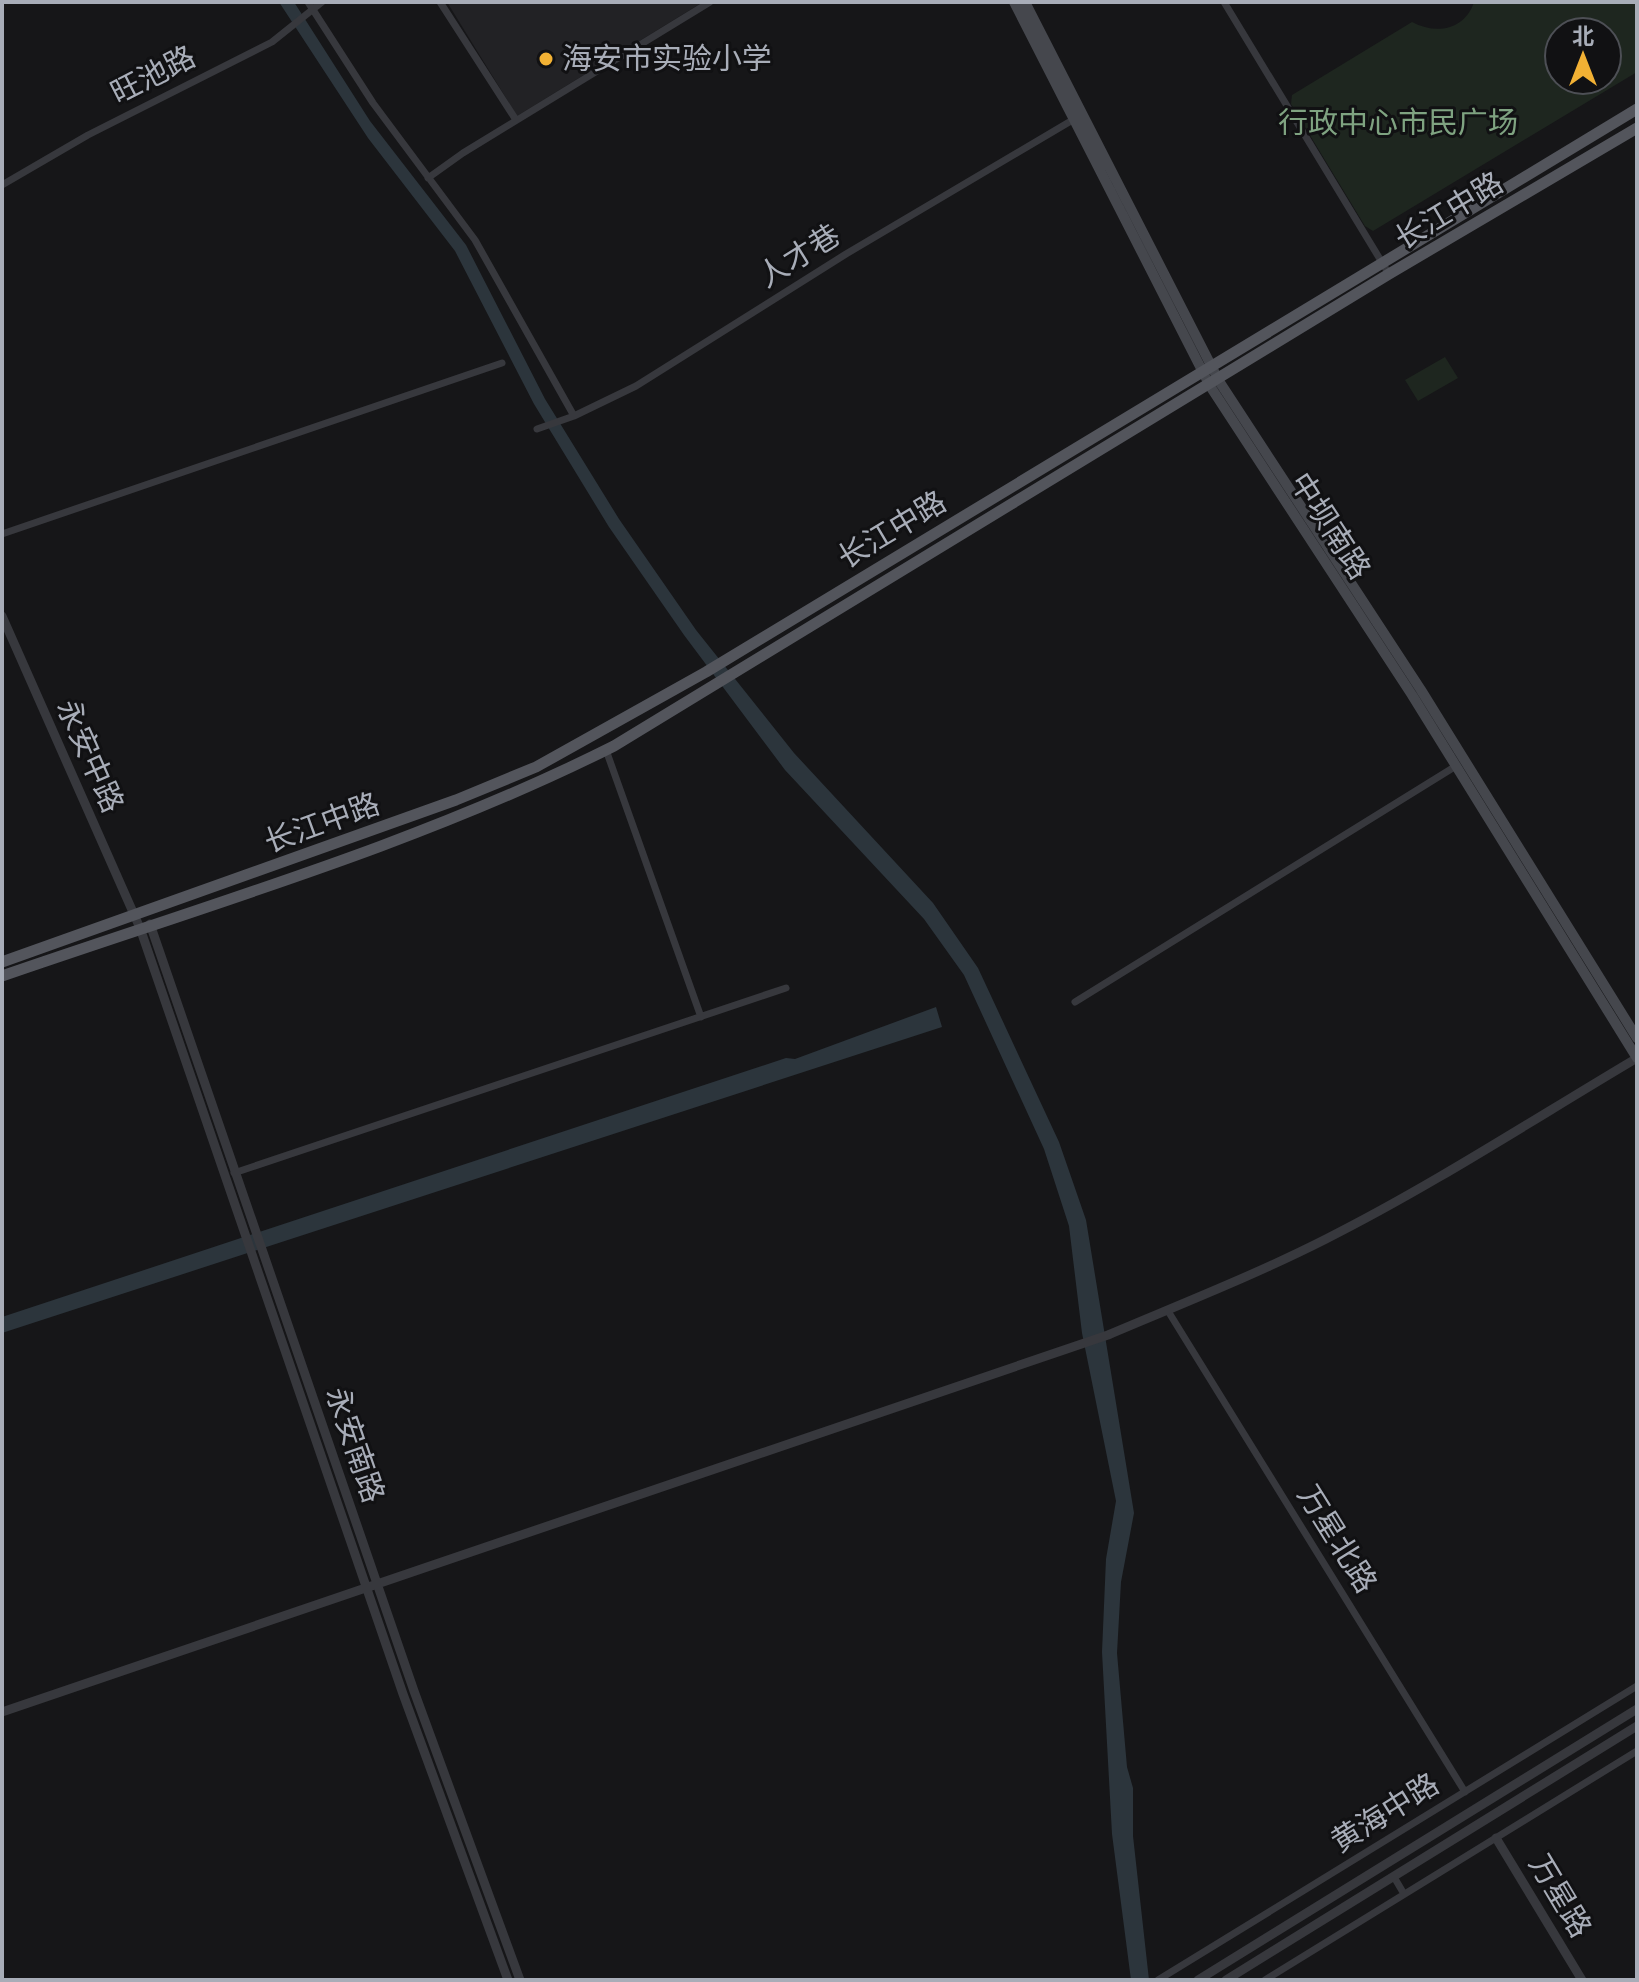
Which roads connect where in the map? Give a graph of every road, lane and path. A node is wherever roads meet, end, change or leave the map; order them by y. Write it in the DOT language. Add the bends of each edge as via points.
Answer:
graph roads {
  1 [pos="322,2"];
  2 [pos="440,2"];
  3 [pos="710,2"];
  4 [pos="1014,2"];
  5 [pos="1025,2"];
  6 [pos="1224,2"];
  7 [pos="311,6"];
  8 [pos="1637,109"];
  9 [pos="1081,115"];
  10 [pos="516,120"];
  11 [pos="1637,128"];
  12 [pos="428,178"];
  13 [pos="2,185"];
  14 [pos="1383,263"];
  15 [pos="1389,274"];
  16 [pos="502,363"];
  17 [pos="1207,370"];
  18 [pos="1215,383"];
  19 [pos="571,417"];
  20 [pos="539,428"];
  21 [pos="2,534"];
  22 [pos="2,616"];
  23 [pos="606,750"];
  24 [pos="1456,766"];
  25 [pos="134,915"];
  26 [pos="145,926"];
  27 [pos="2,962"];
  28 [pos="2,976"];
  29 [pos="786,988"];
  30 [pos="1075,1002"];
  31 [pos="701,1017"];
  32 [pos="1637,1038"];
  33 [pos="1637,1058"];
  34 [pos="235,1173"];
  35 [pos="224,1176"];
  36 [pos="250,1232"];
  37 [pos="257,1254"];
  38 [pos="1168,1311"];
  39 [pos="377,1582"];
  40 [pos="366,1586"];
  41 [pos="1637,1686"];
  42 [pos="1637,1709"];
  43 [pos="2,1712"];
  44 [pos="1637,1726"];
  45 [pos="1637,1751"];
  46 [pos="1465,1792"];
  47 [pos="1496,1838"];
  48 [pos="1374,1848"];
  49 [pos="1383,1865"];
  50 [pos="1394,1877"];
  51 [pos="1404,1894"];
  52 [pos="1213,1947"];
  53 [pos="1223,1965"];
  54 [pos="508,1980"];
  55 [pos="520,1980"];
  56 [pos="1159,1980"];
  57 [pos="1198,1980"];
  58 [pos="1226,1980"];
  59 [pos="1265,1980"];
  60 [pos="1582,1980"];
  1 -- 7 [label="street, 旺池路"];
  2 -- 10 [label="street"];
  3 -- 10 [label="street"];
  4 -- 17 [label="main road, 中坝南路"];
  5 -- 9 [label="main road, 中坝南路"];
  6 -- 14 [label="street"];
  7 -- 12 [label="street"];
  7 -- 13 [label="street, 旺池路" via="272,42"];
  8 -- 14 [label="main road, 长江中路"];
  9 -- 17 [label="main road, 中坝南路"];
  9 -- 19 [label="street, 人才巷" via="636,386"];
  10 -- 12 [label="street"];
  11 -- 15 [label="main road, 长江中路"];
  12 -- 19 [label="street" via="475,240"];
  14 -- 15 [label="street"];
  14 -- 17 [label="main road, 长江中路"];
  15 -- 18 [label="main road, 长江中路"];
  16 -- 21 [label="street"];
  17 -- 18 [label="main road, 中坝南路"];
  17 -- 25 [label="main road, 长江中路" via="706,672 536,767"];
  18 -- 23 [label="main road, 长江中路"];
  18 -- 24 [label="main road, 中坝南路"];
  18 -- 32 [label="main road, 中坝南路" via="1421,690"];
  19 -- 20 [label="street, 人才巷"];
  22 -- 25 [label="street, 永安中路"];
  23 -- 26 [label="main road, 长江中路" via="462,816"];
  23 -- 31 [label="street"];
  24 -- 30 [label="street"];
  24 -- 33 [label="main road, 中坝南路"];
  25 -- 26 [label="street, 永安中路"];
  25 -- 27 [label="main road, 长江中路"];
  26 -- 28 [label="main road, 长江中路"];
  26 -- 34 [label="street, 永安南路"];
  26 -- 35 [label="street, 永安南路"];
  29 -- 31 [label="street"];
  31 -- 34 [label="street"];
  33 -- 38 [label="street" via="1391,1204"];
  34 -- 35 [label="street"];
  34 -- 36 [label="street, 永安南路"];
  35 -- 36 [label="street, 永安南路"];
  36 -- 37 [label="street, 永安南路"];
  37 -- 39 [label="street, 永安南路"];
  37 -- 40 [label="street, 永安南路"];
  38 -- 39 [label="street"];
  38 -- 46 [label="street, 万星北路"];
  39 -- 40 [label="street"];
  39 -- 55 [label="street, 永安南路"];
  40 -- 43 [label="street"];
  40 -- 54 [label="street, 永安南路"];
  41 -- 46 [label="street, 黄海中路"];
  42 -- 49 [label="street, 黄海中路"];
  44 -- 50 [label="street, 黄海中路"];
  45 -- 47 [label="street"];
  46 -- 48 [label="street, 黄海中路"];
  47 -- 51 [label="street"];
  47 -- 60 [label="street, 万星路"];
  48 -- 49 [label="street"];
  48 -- 52 [label="street, 黄海中路"];
  49 -- 53 [label="street, 黄海中路"];
  50 -- 51 [label="street"];
  50 -- 58 [label="street, 黄海中路"];
  51 -- 59 [label="street"];
  52 -- 53 [label="street"];
  52 -- 56 [label="street, 黄海中路"];
  53 -- 57 [label="street, 黄海中路"];
}
